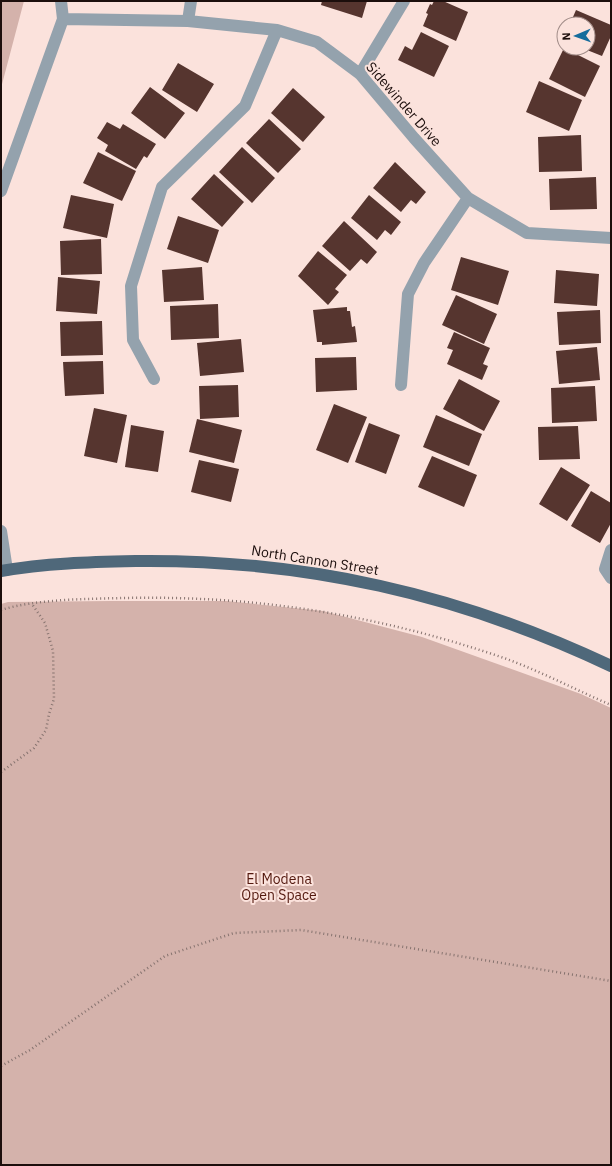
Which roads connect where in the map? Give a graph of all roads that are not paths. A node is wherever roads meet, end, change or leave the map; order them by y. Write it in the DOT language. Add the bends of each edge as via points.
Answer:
graph roads {
  1 [pos="61,1"];
  2 [pos="191,1"];
  3 [pos="404,1"];
  4 [pos="63,19"];
  5 [pos="188,21"];
  6 [pos="277,30"];
  7 [pos="360,74"];
  8 [pos="1,191"];
  9 [pos="468,198"];
  10 [pos="611,238"];
  11 [pos="154,379"];
  12 [pos="400,385"];
  13 [pos="1,531"];
  14 [pos="611,550"];
  15 [pos="4,570"];
  16 [pos="611,578"];
  17 [pos="611,666"];
  1 -- 4 [label="street"];
  2 -- 5 [label="street"];
  3 -- 7 [label="street"];
  4 -- 5 [label="street, Sidewinder Drive"];
  4 -- 8 [label="street"];
  5 -- 6 [label="street, Sidewinder Drive"];
  6 -- 7 [label="street, Sidewinder Drive" via="317,42"];
  6 -- 11 [label="street" via="245,106 162,187 131,286 133,340"];
  7 -- 9 [label="street, Sidewinder Drive"];
  9 -- 10 [label="street, Sidewinder Drive" via="527,234"];
  9 -- 12 [label="street" via="424,263 408,294"];
  13 -- 15 [label="street"];
  14 -- 16 [label="street" via="605,569"];
  15 -- 17 [label="main road, North Cannon Street" via="97,562 166,561 299,570 361,580 426,596 532,632"];
}
